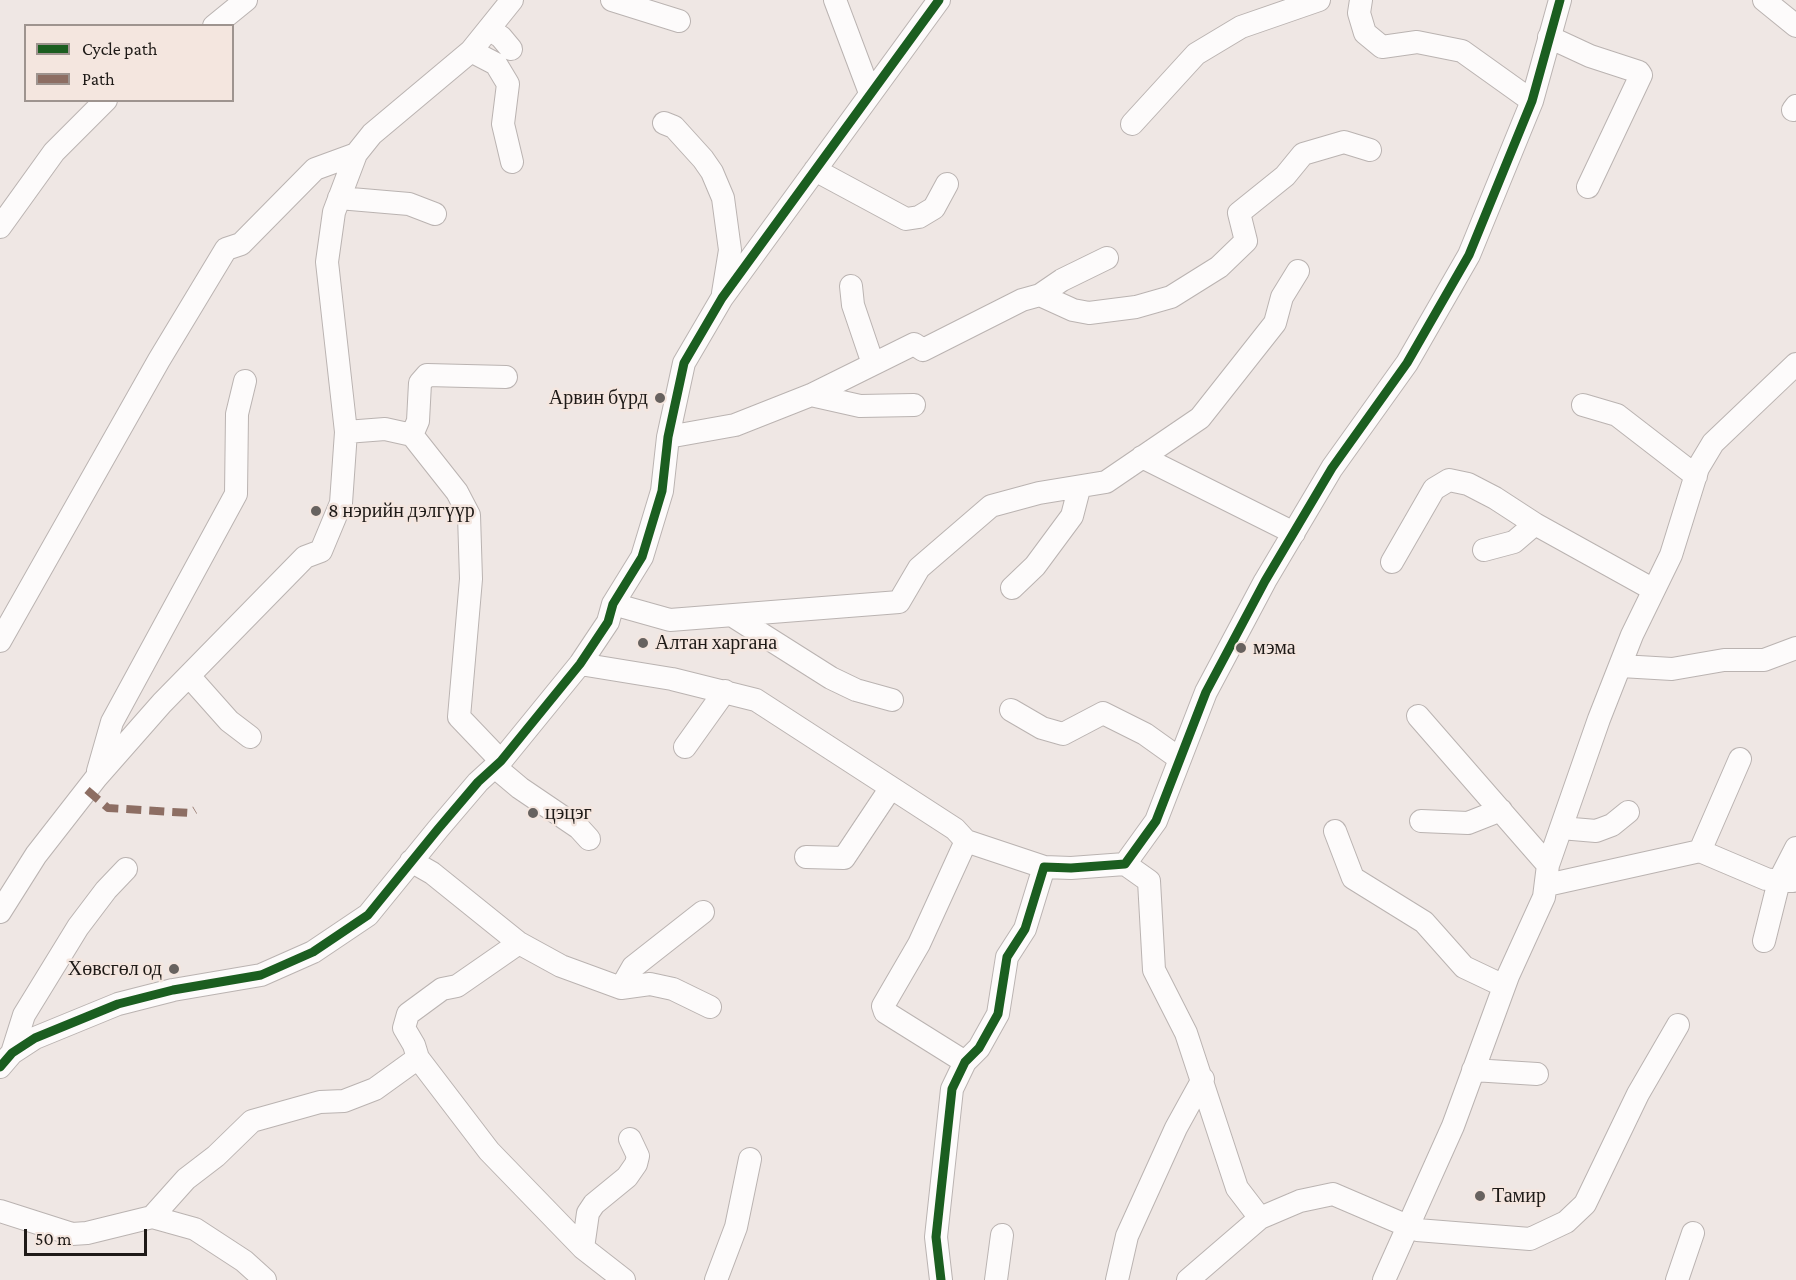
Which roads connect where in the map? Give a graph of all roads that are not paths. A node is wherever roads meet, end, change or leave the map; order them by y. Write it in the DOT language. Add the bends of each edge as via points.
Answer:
graph roads {
  1 [pos="246,0"];
  2 [pos="512,0"];
  3 [pos="612,0"];
  4 [pos="835,0"];
  5 [pos="1319,0"];
  6 [pos="1361,0"];
  7 [pos="1560,0"];
  8 [pos="1764,0"];
  9 [pos="938,5"];
  10 [pos="679,21"];
  11 [pos="216,24"];
  12 [pos="1796,26"];
  13 [pos="490,30"];
  14 [pos="1549,37"];
  15 [pos="511,49"];
  16 [pos="471,51"];
  17 [pos="870,93"];
  18 [pos="1532,101"];
  19 [pos="104,102"];
  20 [pos="664,123"];
  21 [pos="1132,124"];
  22 [pos="1370,150"];
  23 [pos="356,154"];
  24 [pos="512,162"];
  25 [pos="815,170"];
  26 [pos="947,184"];
  27 [pos="1588,188"];
  28 [pos="339,198"];
  29 [pos="435,214"];
  30 [pos="0,226"];
  31 [pos="1107,258"];
  32 [pos="1298,271"];
  33 [pos="851,286"];
  34 [pos="1040,295"];
  35 [pos="722,298"];
  36 [pos="873,364"];
  37 [pos="1796,364"];
  38 [pos="506,377"];
  39 [pos="245,381"];
  40 [pos="811,395"];
  41 [pos="914,405"];
  42 [pos="1582,405"];
  43 [pos="346,432"];
  44 [pos="412,435"];
  45 [pos="668,437"];
  46 [pos="1142,458"];
  47 [pos="1696,476"];
  48 [pos="1079,489"];
  49 [pos="1534,524"];
  50 [pos="1294,533"];
  51 [pos="1484,550"];
  52 [pos="1392,562"];
  53 [pos="1012,588"];
  54 [pos="1654,590"];
  55 [pos="613,604"];
  56 [pos="733,616"];
  57 [pos="0,641"];
  58 [pos="1796,648"];
  59 [pos="580,664"];
  60 [pos="1621,666"];
  61 [pos="189,676"];
  62 [pos="725,690"];
  63 [pos="892,700"];
  64 [pos="1011,710"];
  65 [pos="1418,716"];
  66 [pos="250,737"];
  67 [pos="685,747"];
  68 [pos="1180,759"];
  69 [pos="1740,759"];
  70 [pos="498,764"];
  71 [pos="96,778"];
  72 [pos="890,789"];
  73 [pos="1501,810"];
  74 [pos="1628,812"];
  75 [pos="1421,821"];
  76 [pos="1562,828"];
  77 [pos="1335,831"];
  78 [pos="589,839"];
  79 [pos="966,841"];
  80 [pos="1796,848"];
  81 [pos="1700,851"];
  82 [pos="806,857"];
  83 [pos="411,861"];
  84 [pos="1125,864"];
  85 [pos="1044,867"];
  86 [pos="126,869"];
  87 [pos="1548,875"];
  88 [pos="1787,881"];
  89 [pos="0,912"];
  90 [pos="703,912"];
  91 [pos="1764,941"];
  92 [pos="519,943"];
  93 [pos="1504,986"];
  94 [pos="621,988"];
  95 [pos="710,1006"];
  96 [pos="1678,1025"];
  97 [pos="418,1058"];
  98 [pos="6,1060"];
  99 [pos="966,1062"];
  100 [pos="1473,1070"];
  101 [pos="1537,1074"];
  102 [pos="1203,1079"];
  103 [pos="630,1139"];
  104 [pos="750,1159"];
  105 [pos="0,1211"];
  106 [pos="1592,1214"];
  107 [pos="152,1217"];
  108 [pos="1260,1218"];
  109 [pos="1569,1218"];
  110 [pos="1409,1226"];
  111 [pos="1693,1233"];
  112 [pos="1002,1235"];
  113 [pos="583,1248"];
  114 [pos="265,1280"];
  115 [pos="624,1280"];
  116 [pos="716,1280"];
  117 [pos="941,1280"];
  118 [pos="996,1280"];
  119 [pos="1118,1280"];
  120 [pos="1188,1280"];
  121 [pos="1384,1280"];
  122 [pos="1677,1280"];
  1 -- 11 [label="street"];
  2 -- 13 [label="street"];
  3 -- 10 [label="street"];
  4 -- 17 [label="street"];
  5 -- 21 [label="street" via="1241,27 1196,54"];
  6 -- 18 [label="street" via="1359,13 1365,33 1382,47 1417,42 1462,51"];
  7 -- 14 [label="street"];
  8 -- 12 [label="street"];
  9 -- 17 [label="street"];
  13 -- 15 [label="street"];
  13 -- 16 [label="street"];
  14 -- 18 [label="street"];
  14 -- 27 [label="street" via="1641,75"];
  16 -- 23 [label="street" via="372,134"];
  16 -- 24 [label="street" via="496,64 508,84 503,124"];
  17 -- 25 [label="street"];
  18 -- 50 [label="street" via="1469,255 1407,363 1332,468"];
  19 -- 30 [label="street" via="54,152"];
  20 -- 35 [label="street" via="675,127 703,159 723,198 730,250"];
  22 -- 34 [label="street" via="1344,142 1303,154 1285,176 1239,213 1246,242 1219,267 1172,297 1136,307 1089,313"];
  23 -- 28 [label="street"];
  23 -- 57 [label="street" via="315,169 241,244 226,249"];
  25 -- 26 [label="street" via="906,219 934,208"];
  25 -- 35 [label="street"];
  28 -- 29 [label="street" via="410,204"];
  28 -- 43 [label="street" via="327,262"];
  31 -- 34 [label="street"];
  32 -- 46 [label="street" via="1282,297 1275,323 1200,418"];
  33 -- 36 [label="street" via="853,305"];
  34 -- 36 [label="street" via="1022,300 923,350 914,344"];
  35 -- 45 [label="street" via="684,363"];
  36 -- 40 [label="street"];
  37 -- 47 [label="street" via="1713,443"];
  38 -- 44 [label="street" via="427,375 420,383 418,421"];
  39 -- 71 [label="street" via="237,414 236,494 112,722"];
  40 -- 41 [label="street" via="860,406"];
  40 -- 45 [label="street" via="735,424"];
  42 -- 47 [label="street" via="1617,415"];
  43 -- 44 [label="street" via="385,429"];
  43 -- 61 [label="street" via="342,503 321,551 305,557"];
  44 -- 70 [label="street" via="470,515 471,579 459,717"];
  45 -- 55 [label="street" via="662,491 642,557"];
  46 -- 48 [label="street" via="1106,482"];
  46 -- 50 [label="street"];
  47 -- 54 [label="street" via="1671,555"];
  48 -- 53 [label="street" via="1072,516 1035,566"];
  48 -- 56 [label="street" via="991,506 919,568 899,602"];
  49 -- 51 [label="street" via="1514,542"];
  49 -- 52 [label="street" via="1468,484 1449,480 1434,489"];
  49 -- 54 [label="street"];
  50 -- 68 [label="street" via="1206,692"];
  54 -- 60 [label="street"];
  55 -- 56 [label="street" via="670,620"];
  55 -- 59 [label="street" via="608,622"];
  56 -- 63 [label="street" via="831,678"];
  58 -- 60 [label="street" via="1764,660 1724,660 1672,669"];
  59 -- 62 [label="street"];
  59 -- 70 [label="street"];
  60 -- 76 [label="street"];
  61 -- 66 [label="street" via="229,721"];
  61 -- 71 [label="street"];
  62 -- 67 [label="street"];
  62 -- 72 [label="street" via="756,700"];
  64 -- 68 [label="street" via="1042,728 1063,734 1103,713"];
  65 -- 73 [label="street"];
  68 -- 84 [label="street" via="1156,821"];
  69 -- 81 [label="street"];
  70 -- 78 [label="street" via="520,788"];
  70 -- 83 [label="street"];
  71 -- 89 [label="street" via="36,855"];
  72 -- 79 [label="street" via="955,829"];
  72 -- 82 [label="street" via="844,858"];
  73 -- 75 [label="street" via="1468,823"];
  73 -- 87 [label="street"];
  74 -- 76 [label="street" via="1596,831"];
  76 -- 87 [label="street"];
  77 -- 93 [label="street" via="1353,878 1424,922 1464,967"];
  79 -- 85 [label="street"];
  79 -- 99 [label="street" via="919,944 883,1006 885,1012"];
  80 -- 88 [label="street"];
  81 -- 87 [label="street"];
  81 -- 88 [label="street" via="1766,879"];
  83 -- 92 [label="street" via="432,873"];
  83 -- 98 [label="street" via="368,915 313,952 261,975 118,1004 35,1038"];
  84 -- 85 [label="street"];
  84 -- 102 [label="street" via="1149,881 1154,970 1186,1033"];
  85 -- 99 [label="street" via="1025,929 1007,957 998,1014 979,1048"];
  86 -- 98 [label="street" via="78,927 24,1015"];
  87 -- 93 [label="street"];
  88 -- 91 [label="street"];
  90 -- 94 [label="street" via="633,967"];
  92 -- 94 [label="street" via="561,966"];
  92 -- 97 [label="street" via="408,1014 404,1028"];
  93 -- 100 [label="street"];
  94 -- 95 [label="street" via="650,984 673,989"];
  96 -- 109 [label="street" via="1638,1094 1585,1204"];
  97 -- 107 [label="street" via="375,1089 344,1101 320,1102 252,1120 186,1179"];
  97 -- 113 [label="street" via="489,1151"];
  99 -- 117 [label="street" via="952,1089 936,1236"];
  100 -- 101 [label="street"];
  100 -- 110 [label="street"];
  102 -- 108 [label="street" via="1237,1188"];
  102 -- 119 [label="street" via="1126,1236"];
  103 -- 113 [label="street" via="638,1156 636,1164 588,1213"];
  104 -- 116 [label="street" via="736,1227"];
  105 -- 107 [label="street" via="72,1234"];
  106 -- 109 [label="street"];
  107 -- 114 [label="street" via="195,1229"];
  108 -- 110 [label="street" via="1300,1201 1333,1194"];
  108 -- 120 [label="street"];
  109 -- 110 [label="street" via="1530,1239 1417,1230"];
  110 -- 121 [label="street"];
  111 -- 122 [label="street"];
  112 -- 118 [label="street"];
  113 -- 115 [label="street"];
}
